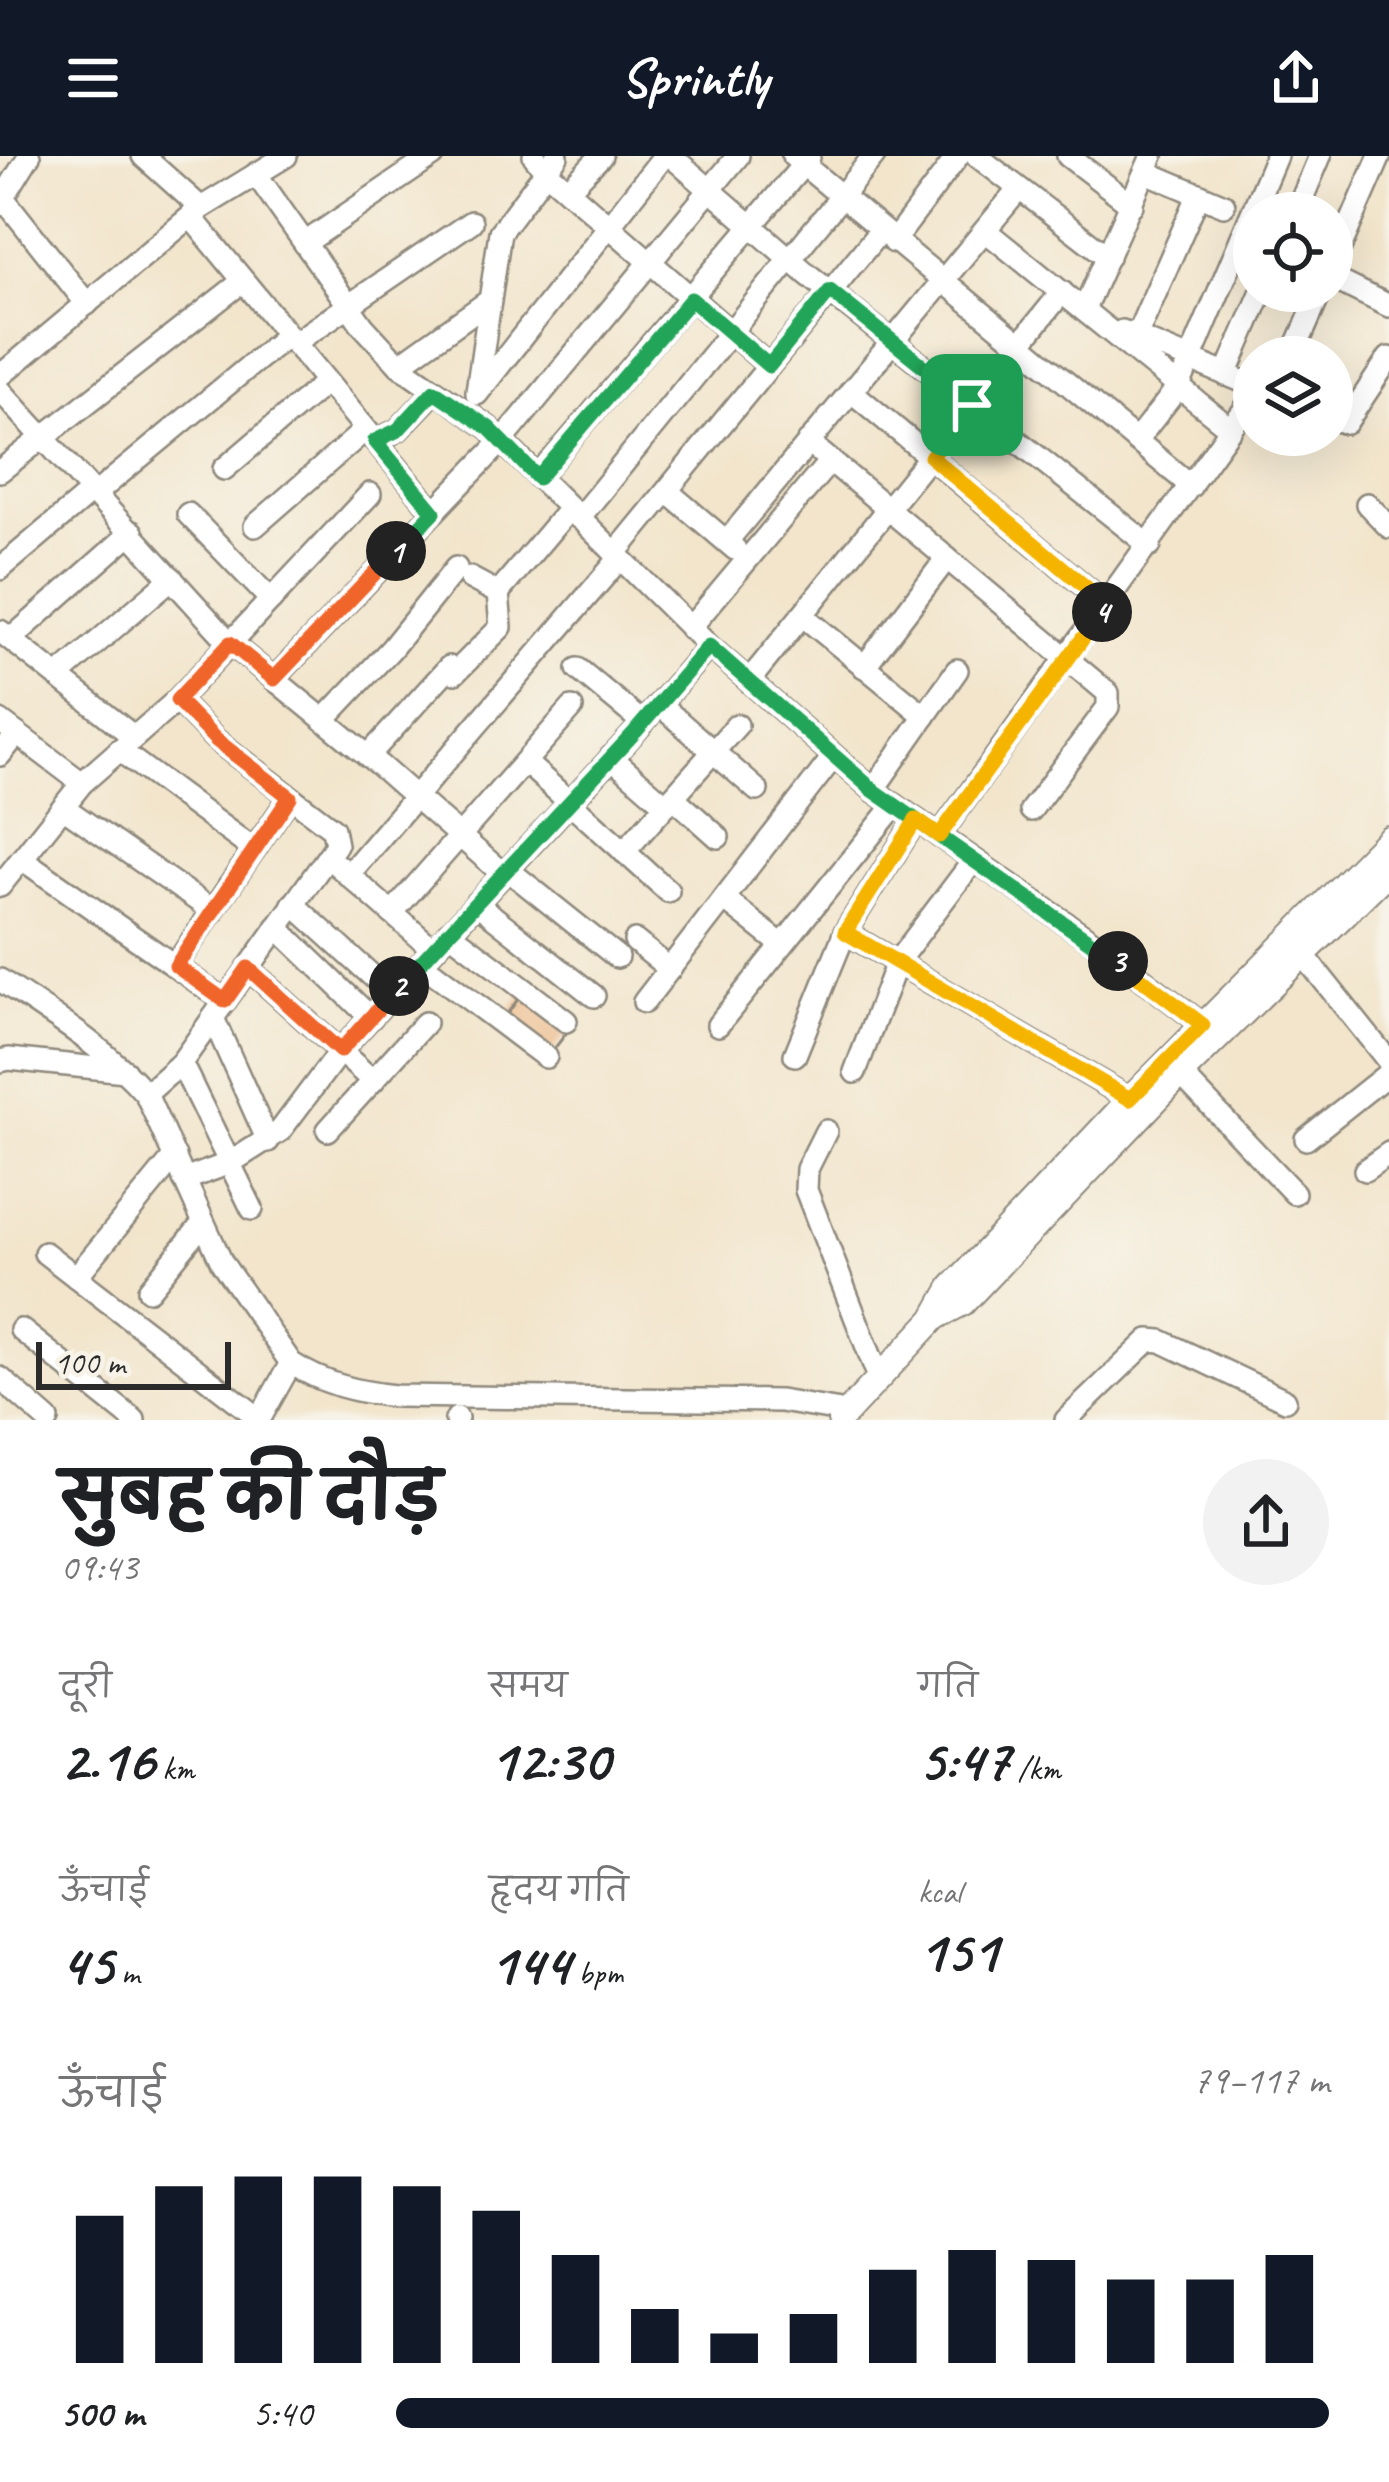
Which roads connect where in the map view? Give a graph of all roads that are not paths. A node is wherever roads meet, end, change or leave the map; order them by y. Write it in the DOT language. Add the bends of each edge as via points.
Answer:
graph roads {
  1 [pos="143,156"];
  2 [pos="286,156"];
  3 [pos="433,156"];
  4 [pos="601,156"];
  5 [pos="671,156"];
  6 [pos="738,156"];
  7 [pos="874,156"];
  8 [pos="958,156"];
  9 [pos="977,156"];
  10 [pos="1068,156"];
  11 [pos="1320,156"];
  12 [pos="1380,156"];
  13 [pos="1270,158"];
  14 [pos="802,159"];
  15 [pos="546,161"];
  16 [pos="1149,164"];
  17 [pos="15,166"];
  18 [pos="256,174"];
  19 [pos="1019,189"];
  20 [pos="568,190"];
  21 [pos="710,190"];
  22 [pos="1305,192"];
  23 [pos="1199,194"];
  24 [pos="840,197"];
  25 [pos="2,201"];
  26 [pos="1132,205"];
  27 [pos="1224,205"];
  28 [pos="196,212"];
  29 [pos="1353,218"];
  30 [pos="471,221"];
  31 [pos="753,227"];
  32 [pos="610,228"];
  33 [pos="987,232"];
  34 [pos="886,237"];
  35 [pos="305,243"];
  36 [pos="788,257"];
  37 [pos="1108,257"];
  38 [pos="650,263"];
  39 [pos="243,280"];
  40 [pos="942,284"];
  41 [pos="1353,288"];
  42 [pos="830,291"];
  43 [pos="1062,292"];
  44 [pos="691,299"];
  45 [pos="490,300"];
  46 [pos="347,303"];
  47 [pos="86,304"];
  48 [pos="1389,306"];
  49 [pos="1253,312"];
  50 [pos="1091,315"];
  51 [pos="731,333"];
  52 [pos="1136,337"];
  53 [pos="290,339"];
  54 [pos="894,340"];
  55 [pos="1018,346"];
  56 [pos="1188,358"];
  57 [pos="1389,358"];
  58 [pos="399,365"];
  59 [pos="769,366"];
  60 [pos="2,373"];
  61 [pos="1226,375"];
  62 [pos="1233,378"];
  63 [pos="326,382"];
  64 [pos="1179,386"];
  65 [pos="434,391"];
  66 [pos="851,391"];
  67 [pos="475,405"];
  68 [pos="972,405"];
  69 [pos="1353,414"];
  70 [pos="1233,426"];
  71 [pos="1231,429"];
  72 [pos="370,436"];
  73 [pos="43,439"];
  74 [pos="502,441"];
  75 [pos="1136,441"];
  76 [pos="808,442"];
  77 [pos="931,457"];
  78 [pos="830,460"];
  79 [pos="224,469"];
  80 [pos="0,471"];
  81 [pos="538,478"];
  82 [pos="1191,486"];
  83 [pos="668,491"];
  84 [pos="93,493"];
  85 [pos="370,494"];
  86 [pos="1366,504"];
  87 [pos="889,509"];
  88 [pos="434,512"];
  89 [pos="574,513"];
  90 [pos="188,514"];
  91 [pos="255,526"];
  92 [pos="1389,527"];
  93 [pos="132,532"];
  94 [pos="727,541"];
  95 [pos="1150,545"];
  96 [pos="618,556"];
  97 [pos="947,558"];
  98 [pos="747,559"];
  99 [pos="0,568"];
  100 [pos="172,578"];
  101 [pos="498,592"];
  102 [pos="271,600"];
  103 [pos="1107,605"];
  104 [pos="802,615"];
  105 [pos="690,628"];
  106 [pos="6,635"];
  107 [pos="230,643"];
  108 [pos="709,646"];
  109 [pos="1069,658"];
  110 [pos="865,667"];
  111 [pos="578,669"];
  112 [pos="957,670"];
  113 [pos="58,676"];
  114 [pos="274,679"];
  115 [pos="749,681"];
  116 [pos="177,700"];
  117 [pos="658,704"];
  118 [pos="572,708"];
  119 [pos="925,716"];
  120 [pos="325,720"];
  121 [pos="643,723"];
  122 [pos="737,725"];
  123 [pos="8,727"];
  124 [pos="126,743"];
  125 [pos="713,752"];
  126 [pos="0,755"];
  127 [pos="368,756"];
  128 [pos="834,756"];
  129 [pos="611,757"];
  130 [pos="525,762"];
  131 [pos="82,783"];
  132 [pos="757,790"];
  133 [pos="873,790"];
  134 [pos="414,796"];
  135 [pos="290,797"];
  136 [pos="669,801"];
  137 [pos="570,802"];
  138 [pos="895,805"];
  139 [pos="63,807"];
  140 [pos="1031,810"];
  141 [pos="916,820"];
  142 [pos="939,836"];
  143 [pos="460,837"];
  144 [pos="718,837"];
  145 [pos="1389,838"];
  146 [pos="254,850"];
  147 [pos="624,852"];
  148 [pos="328,856"];
  149 [pos="22,859"];
  150 [pos="974,860"];
  151 [pos="1389,871"];
  152 [pos="505,872"];
  153 [pos="348,874"];
  154 [pos="1,882"];
  155 [pos="668,891"];
  156 [pos="724,899"];
  157 [pos="476,903"];
  158 [pos="293,904"];
  159 [pos="213,911"];
  160 [pos="392,913"];
  161 [pos="277,927"];
  162 [pos="449,932"];
  163 [pos="845,932"];
  164 [pos="635,941"];
  165 [pos="782,945"];
  166 [pos="1302,953"];
  167 [pos="427,956"];
  168 [pos="617,957"];
  169 [pos="897,962"];
  170 [pos="176,966"];
  171 [pos="248,968"];
  172 [pos="670,969"];
  173 [pos="0,980"];
  174 [pos="392,994"];
  175 [pos="594,996"];
  176 [pos="644,1002"];
  177 [pos="219,1010"];
  178 [pos="371,1018"];
  179 [pos="566,1021"];
  180 [pos="424,1023"];
  181 [pos="718,1025"];
  182 [pos="1203,1025"];
  183 [pos="340,1051"];
  184 [pos="794,1055"];
  185 [pos="546,1057"];
  186 [pos="0,1061"];
  187 [pos="1389,1062"];
  188 [pos="182,1063"];
  189 [pos="126,1071"];
  190 [pos="855,1072"];
  191 [pos="1389,1073"];
  192 [pos="1181,1074"];
  193 [pos="373,1081"];
  194 [pos="146,1094"];
  195 [pos="1130,1099"];
  196 [pos="328,1130"];
  197 [pos="826,1131"];
  198 [pos="1306,1139"];
  199 [pos="268,1141"];
  200 [pos="1389,1153"];
  201 [pos="175,1156"];
  202 [pos="230,1163"];
  203 [pos="1365,1170"];
  204 [pos="184,1180"];
  205 [pos="1294,1193"];
  206 [pos="252,1208"];
  207 [pos="203,1223"];
  208 [pos="45,1253"];
  209 [pos="76,1276"];
  210 [pos="148,1290"];
  211 [pos="934,1318"];
  212 [pos="21,1330"];
  213 [pos="291,1363"];
  214 [pos="0,1378"];
  215 [pos="878,1378"];
  216 [pos="1285,1400"];
  217 [pos="849,1410"];
  218 [pos="259,1419"];
  219 [pos="48,1420"];
  220 [pos="134,1420"];
  221 [pos="1066,1420"];
  1 -- 28 [label="street"];
  2 -- 18 [label="street"];
  3 -- 35 [label="street"];
  4 -- 20 [label="street"];
  5 -- 21 [label="street"];
  5 -- 32 [label="street"];
  6 -- 21 [label="street"];
  7 -- 24 [label="street"];
  8 -- 34 [label="street"];
  9 -- 19 [label="street"];
  10 -- 26 [label="street"];
  11 -- 22 [label="street"];
  12 -- 29 [label="street"];
  13 -- 56 [label="street"];
  14 -- 24 [label="street"];
  14 -- 31 [label="street"];
  15 -- 20 [label="street"];
  15 -- 45 [label="street" via="500,232"];
  16 -- 23 [label="street"];
  16 -- 26 [label="street"];
  17 -- 25 [label="street"];
  18 -- 28 [label="street"];
  18 -- 35 [label="street"];
  19 -- 33 [label="street"];
  19 -- 37 [label="street"];
  20 -- 32 [label="street"];
  21 -- 31 [label="street"];
  21 -- 38 [label="street"];
  23 -- 27 [label="street"];
  23 -- 52 [label="street"];
  24 -- 34 [label="street"];
  24 -- 36 [label="street"];
  25 -- 47 [label="street"];
  26 -- 37 [label="street"];
  28 -- 39 [label="street"];
  28 -- 47 [label="street"];
  30 -- 46 [label="street"];
  31 -- 36 [label="street"];
  31 -- 44 [label="street"];
  32 -- 38 [label="street"];
  32 -- 67 [label="street"];
  33 -- 40 [label="street"];
  33 -- 43 [label="street"];
  34 -- 40 [label="street"];
  34 -- 42 [label="street"];
  35 -- 46 [label="street"];
  36 -- 42 [label="street"];
  36 -- 51 [label="street"];
  37 -- 50 [label="street"];
  38 -- 44 [label="street"];
  38 -- 74 [label="street"];
  39 -- 53 [label="street"];
  39 -- 73 [label="street"];
  40 -- 54 [label="street"];
  40 -- 55 [label="street"];
  41 -- 48 [label="street"];
  42 -- 54 [label="street"];
  42 -- 59 [label="street"];
  43 -- 50 [label="street"];
  43 -- 55 [label="street"];
  44 -- 51 [label="street"];
  44 -- 81 [label="street"];
  45 -- 58 [label="street"];
  45 -- 67 [label="street"];
  46 -- 53 [label="street"];
  46 -- 58 [label="street"];
  47 -- 60 [label="street"];
  49 -- 61 [label="street"];
  50 -- 52 [label="street"];
  50 -- 64 [label="street"];
  51 -- 59 [label="street"];
  51 -- 89 [label="street"];
  52 -- 56 [label="street"];
  53 -- 63 [label="street"];
  53 -- 84 [label="street"];
  54 -- 66 [label="street"];
  54 -- 68 [label="street"];
  55 -- 68 [label="street"];
  55 -- 75 [label="street"];
  56 -- 61 [label="street"];
  56 -- 64 [label="street"];
  57 -- 69 [label="street"];
  58 -- 65 [label="street"];
  59 -- 83 [label="street"];
  60 -- 73 [label="street"];
  61 -- 62 [label="street"];
  63 -- 72 [label="street"];
  63 -- 79 [label="street"];
  64 -- 71 [label="street"];
  64 -- 75 [label="street"];
  65 -- 67 [label="street"];
  65 -- 72 [label="street" via="398,430"];
  66 -- 76 [label="street"];
  66 -- 77 [label="street"];
  67 -- 74 [label="street"];
  68 -- 77 [label="street"];
  68 -- 95 [label="street"];
  70 -- 71 [label="street"];
  71 -- 82 [label="street"];
  72 -- 88 [label="street"];
  72 -- 91 [label="street"];
  73 -- 80 [label="street"];
  73 -- 84 [label="street"];
  74 -- 81 [label="street"];
  74 -- 88 [label="street"];
  75 -- 82 [label="street"];
  76 -- 78 [label="street"];
  76 -- 94 [label="street"];
  77 -- 87 [label="street"];
  77 -- 103 [label="street"];
  78 -- 87 [label="street"];
  78 -- 98 [label="street"];
  81 -- 89 [label="street"];
  82 -- 95 [label="street"];
  83 -- 94 [label="street"];
  83 -- 96 [label="street"];
  84 -- 93 [label="street"];
  84 -- 99 [label="street"];
  85 -- 102 [label="street"];
  86 -- 92 [label="street"];
  87 -- 97 [label="street"];
  87 -- 104 [label="street"];
  88 -- 114 [label="street"];
  89 -- 96 [label="street"];
  89 -- 101 [label="street"];
  90 -- 102 [label="street"];
  93 -- 100 [label="street"];
  93 -- 106 [label="street"];
  94 -- 98 [label="street"];
  95 -- 103 [label="street"];
  96 -- 105 [label="street"];
  96 -- 134 [label="street"];
  97 -- 109 [label="street"];
  97 -- 110 [label="street"];
  98 -- 105 [label="street"];
  100 -- 107 [label="street"];
  100 -- 113 [label="street"];
  101 -- 120 [label="street" via="463,573"];
  101 -- 127 [label="street" via="501,627"];
  102 -- 107 [label="street"];
  103 -- 109 [label="street"];
  104 -- 110 [label="street"];
  104 -- 115 [label="street"];
  105 -- 108 [label="street"];
  106 -- 113 [label="street"];
  107 -- 114 [label="street"];
  107 -- 116 [label="street"];
  108 -- 115 [label="street"];
  108 -- 117 [label="street"];
  109 -- 140 [label="street" via="1111,700"];
  109 -- 142 [label="street"];
  110 -- 119 [label="street"];
  111 -- 121 [label="street"];
  112 -- 119 [label="street"];
  113 -- 124 [label="street"];
  114 -- 120 [label="street"];
  115 -- 128 [label="street"];
  116 -- 124 [label="street"];
  116 -- 135 [label="street"];
  117 -- 121 [label="street"];
  117 -- 125 [label="street"];
  118 -- 130 [label="street"];
  119 -- 133 [label="street"];
  120 -- 127 [label="street"];
  121 -- 129 [label="street"];
  122 -- 125 [label="street"];
  123 -- 126 [label="street"];
  123 -- 131 [label="street"];
  124 -- 131 [label="street"];
  124 -- 146 [label="street"];
  125 -- 132 [label="street"];
  125 -- 136 [label="street"];
  127 -- 134 [label="street"];
  128 -- 133 [label="street"];
  128 -- 156 [label="street"];
  129 -- 136 [label="street"];
  129 -- 137 [label="street"];
  130 -- 137 [label="street"];
  130 -- 143 [label="street"];
  131 -- 139 [label="street"];
  133 -- 138 [label="street"];
  134 -- 143 [label="street"];
  134 -- 153 [label="street"];
  135 -- 146 [label="street"];
  135 -- 148 [label="street" via="333,830 337,844"];
  136 -- 144 [label="street"];
  136 -- 147 [label="street"];
  137 -- 147 [label="street"];
  137 -- 152 [label="street"];
  138 -- 141 [label="street"];
  138 -- 165 [label="street"];
  139 -- 149 [label="street"];
  139 -- 159 [label="street"];
  141 -- 142 [label="street"];
  141 -- 163 [label="street"];
  142 -- 150 [label="street"];
  143 -- 152 [label="street"];
  143 -- 160 [label="street"];
  145 -- 182 [label="main road"];
  146 -- 159 [label="street"];
  147 -- 155 [label="street"];
  148 -- 153 [label="street"];
  148 -- 158 [label="street"];
  149 -- 154 [label="street"];
  149 -- 170 [label="street"];
  150 -- 169 [label="street"];
  150 -- 182 [label="street"];
  151 -- 166 [label="main road"];
  152 -- 157 [label="street"];
  152 -- 168 [label="street"];
  153 -- 160 [label="street"];
  156 -- 165 [label="street"];
  156 -- 172 [label="street"];
  157 -- 162 [label="street"];
  157 -- 175 [label="street"];
  158 -- 161 [label="street"];
  158 -- 174 [label="street"];
  159 -- 170 [label="street"];
  160 -- 167 [label="street"];
  161 -- 171 [label="street"];
  161 -- 178 [label="street"];
  162 -- 167 [label="street"];
  162 -- 179 [label="street"];
  163 -- 169 [label="street"];
  163 -- 184 [label="street"];
  164 -- 172 [label="street"];
  165 -- 181 [label="street"];
  166 -- 187 [label="street"];
  166 -- 192 [label="main road"];
  167 -- 174 [label="street"];
  167 -- 185 [label="street"];
  169 -- 190 [label="street"];
  169 -- 195 [label="street"];
  170 -- 177 [label="street"];
  171 -- 177 [label="street"];
  171 -- 183 [label="street"];
  172 -- 176 [label="street"];
  173 -- 189 [label="street"];
  174 -- 178 [label="street"];
  177 -- 188 [label="street"];
  177 -- 199 [label="street"];
  178 -- 183 [label="street"];
  180 -- 193 [label="street"];
  182 -- 195 [label="main road"];
  183 -- 193 [label="street"];
  183 -- 199 [label="street"];
  186 -- 189 [label="street"];
  188 -- 194 [label="street"];
  188 -- 202 [label="street"];
  189 -- 194 [label="street"];
  191 -- 198 [label="street"];
  192 -- 205 [label="street"];
  192 -- 211 [label="main road" via="964,1303"];
  193 -- 196 [label="street"];
  194 -- 201 [label="street"];
  195 -- 211 [label="main road" via="952,1287"];
  197 -- 215 [label="street" via="806,1190"];
  199 -- 202 [label="street"];
  200 -- 203 [label="street"];
  201 -- 204 [label="street"];
  201 -- 209 [label="street"];
  202 -- 204 [label="street"];
  202 -- 206 [label="street"];
  204 -- 207 [label="street"];
  207 -- 210 [label="street"];
  207 -- 213 [label="street"];
  208 -- 209 [label="street"];
  209 -- 218 [label="street"];
  211 -- 215 [label="main road"];
  212 -- 220 [label="street"];
  213 -- 217 [label="street" via="331,1384 394,1396 779,1401"];
  213 -- 218 [label="street"];
  214 -- 219 [label="street"];
  215 -- 217 [label="main road"];
  216 -- 221 [label="street" via="1149,1340"];
}
